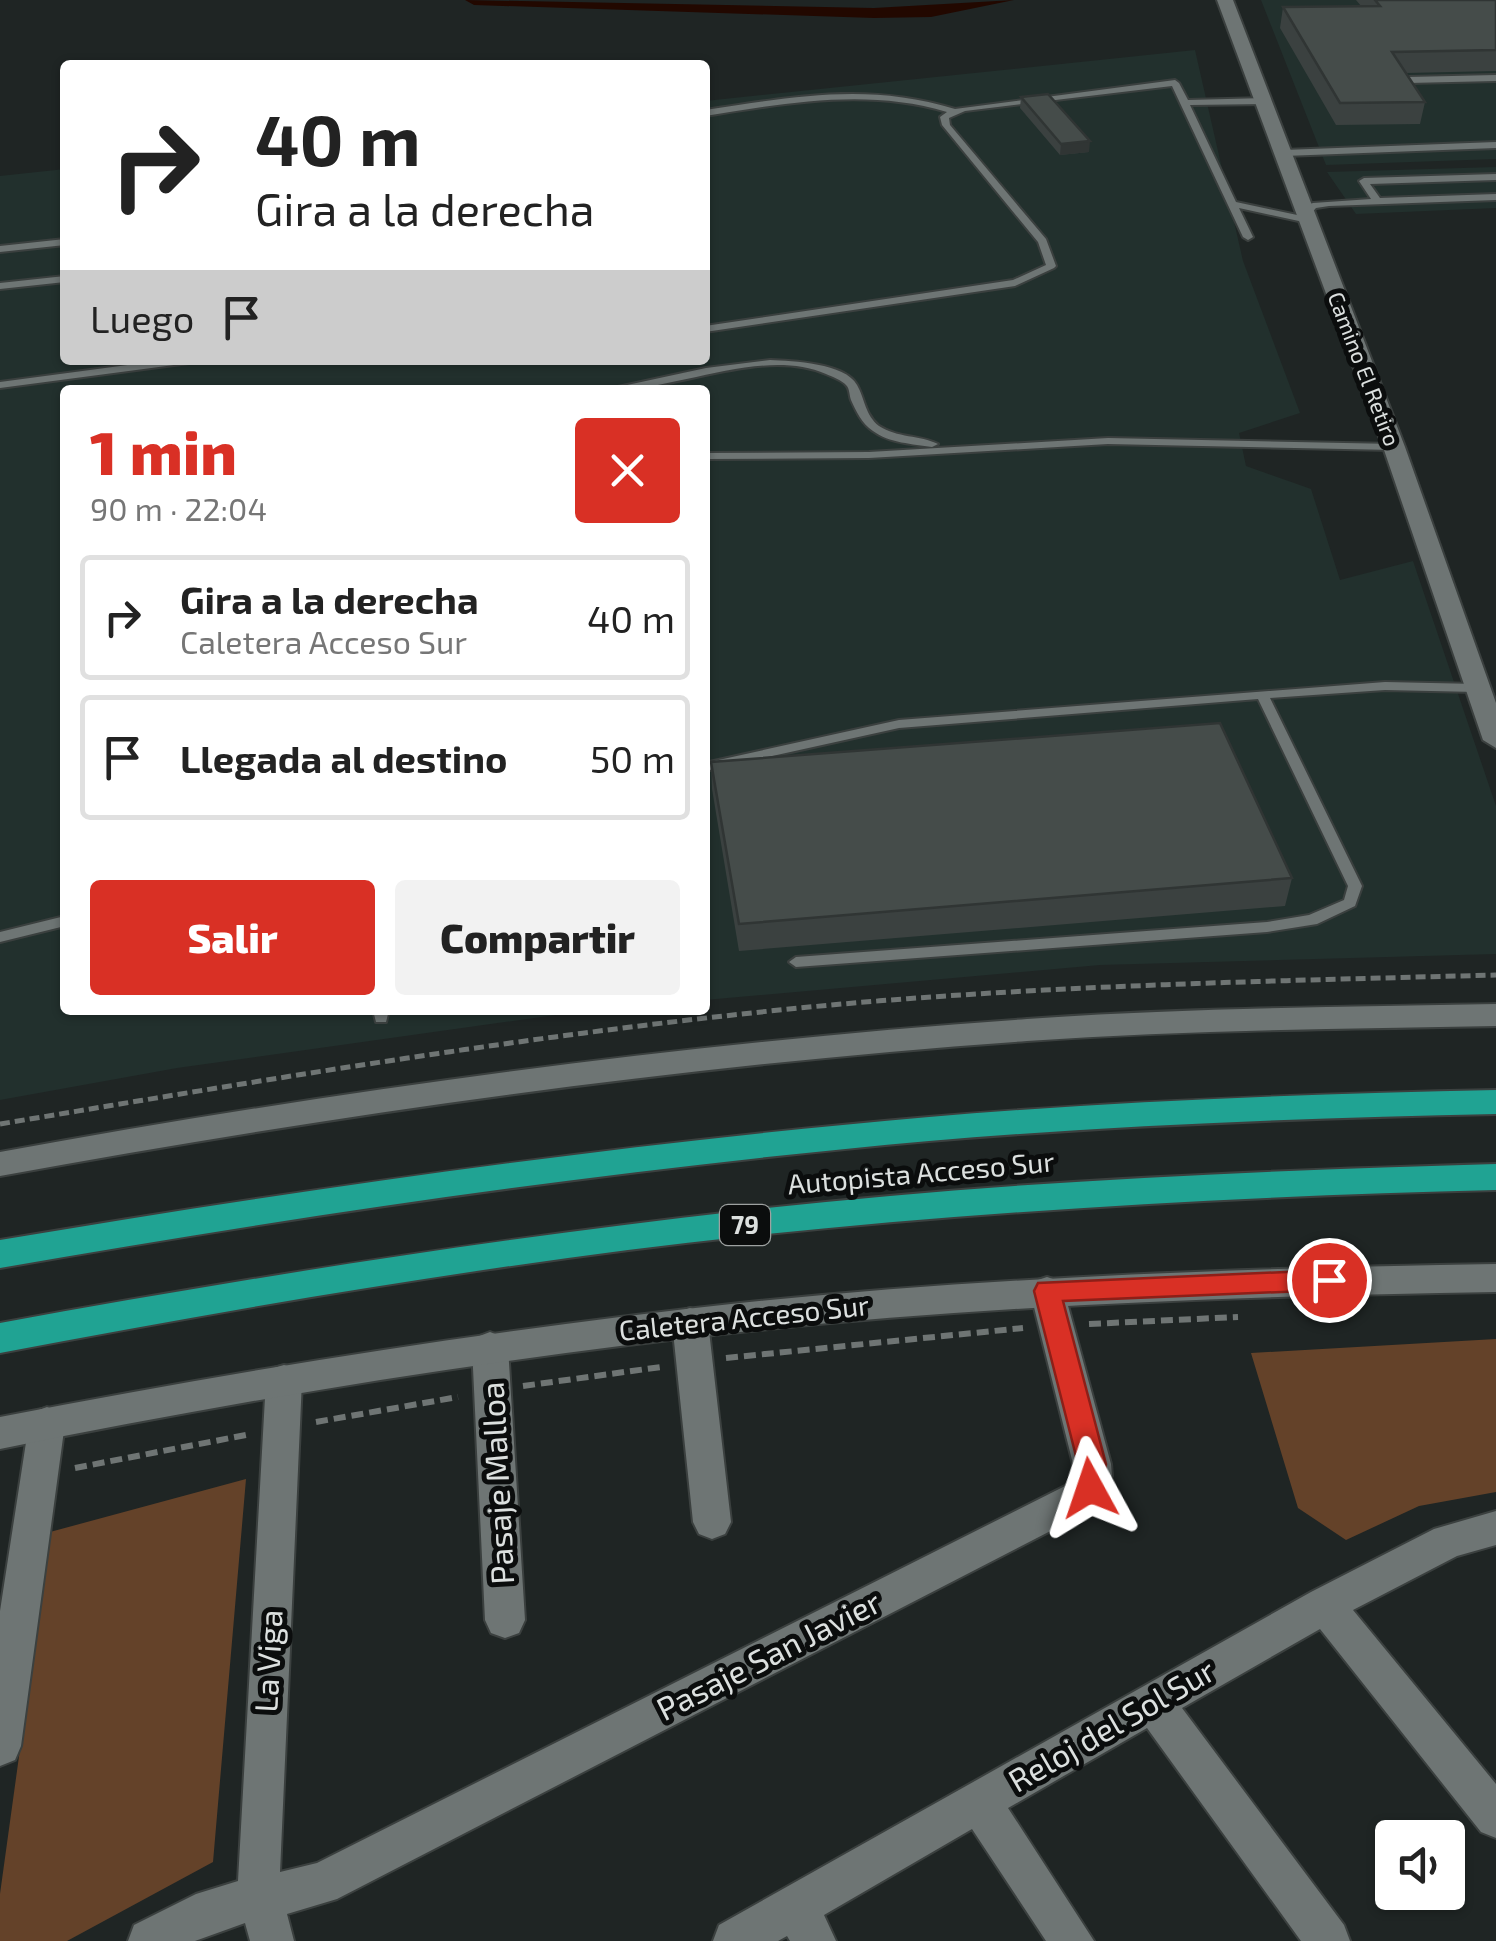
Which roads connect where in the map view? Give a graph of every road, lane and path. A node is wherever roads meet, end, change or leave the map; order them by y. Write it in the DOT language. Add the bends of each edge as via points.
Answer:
graph roads {
  1 [pos="1224,0"];
  2 [pos="1496,78"];
  3 [pos="1408,80"];
  4 [pos="1266,102"];
  5 [pos="1185,103"];
  6 [pos="952,111"];
  7 [pos="710,112"];
  8 [pos="1496,145"];
  9 [pos="1284,153"];
  10 [pos="1496,177"];
  11 [pos="1496,197"];
  12 [pos="1378,202"];
  13 [pos="1232,204"];
  14 [pos="1307,218"];
  15 [pos="1248,237"];
  16 [pos="60,243"];
  17 [pos="0,249"];
  18 [pos="60,280"];
  19 [pos="0,286"];
  20 [pos="710,328"];
  21 [pos="153,365"];
  22 [pos="647,385"];
  23 [pos="0,386"];
  24 [pos="1394,446"];
  25 [pos="960,449"];
  26 [pos="710,456"];
  27 [pos="1477,688"];
  28 [pos="1262,695"];
  29 [pos="1496,740"];
  30 [pos="710,766"];
  31 [pos="60,922"];
  32 [pos="0,938"];
  33 [pos="796,962"];
  34 [pos="1496,1016"];
  35 [pos="1496,1102"];
  36 [pos="0,1164"];
  37 [pos="1496,1178"];
  38 [pos="0,1254"];
  39 [pos="1496,1278"];
  40 [pos="1051,1308"];
  41 [pos="1241,1317"];
  42 [pos="690,1322"];
  43 [pos="0,1338"];
  44 [pos="490,1347"];
  45 [pos="694,1362"];
  46 [pos="284,1380"];
  47 [pos="493,1390"];
  48 [pos="47,1423"];
  49 [pos="282,1428"];
  50 [pos="0,1433"];
  51 [pos="40,1475"];
  52 [pos="712,1522"];
  53 [pos="1496,1528"];
  54 [pos="1324,1605"];
  55 [pos="505,1620"];
  56 [pos="1153,1703"];
  57 [pos="0,1746"];
  58 [pos="978,1802"];
  59 [pos="1496,1817"];
  60 [pos="260,1896"];
  61 [pos="805,1924"];
  62 [pos="150,1941"];
  63 [pos="272,1941"];
  64 [pos="735,1941"];
  65 [pos="1072,1941"];
  66 [pos="1328,1941"];
  1 -- 4 [label="street, Camino El Retiro"];
  2 -- 3 [label="lane"];
  4 -- 5 [label="lane"];
  4 -- 9 [label="street, Camino El Retiro"];
  5 -- 6 [label="lane" via="1175,83"];
  5 -- 13 [label="lane"];
  6 -- 7 [label="lane" via="905,96 866,94"];
  6 -- 20 [label="lane" via="946,125 1043,242 1051,266 1015,282"];
  8 -- 9 [label="lane"];
  9 -- 14 [label="street, Camino El Retiro"];
  10 -- 12 [label="lane" via="1364,181"];
  11 -- 12 [label="lane"];
  12 -- 14 [label="lane" via="1312,206"];
  13 -- 14 [label="lane"];
  13 -- 15 [label="lane"];
  14 -- 24 [label="street, Camino El Retiro"];
  16 -- 17 [label="lane"];
  18 -- 19 [label="lane"];
  21 -- 23 [label="lane"];
  22 -- 25 [label="lane" via="773,363 822,366 852,383 858,412 882,433"];
  24 -- 25 [label="lane" via="1108,441"];
  24 -- 27 [label="street, Camino El Retiro"];
  25 -- 26 [label="lane"];
  27 -- 28 [label="lane"];
  27 -- 29 [label="street, Camino El Retiro"];
  28 -- 30 [label="lane" via="899,724"];
  28 -- 33 [label="lane" via="1355,886 1350,903 1312,920 1267,927"];
  31 -- 32 [label="lane"];
  34 -- 36 [label="street" via="1163,1022 796,1050 353,1103"];
  35 -- 38 [label="highway, Autopista Acceso Sur" via="1098,1114 792,1139 462,1178"];
  37 -- 43 [label="highway, Autopista Acceso Sur / 79" via="1128,1191 700,1230 383,1272"];
  39 -- 40 [label="street, Caletera Acceso Sur"];
  40 -- 41 [label="path"];
  40 -- 42 [label="street, Caletera Acceso Sur"];
  40 -- 45 [label="path"];
  40 -- 60 [label="street, Pasaje San Javier" via="1092,1464 1084,1495 322,1884"];
  42 -- 44 [label="street, Caletera Acceso Sur"];
  42 -- 45 [label="street"];
  44 -- 46 [label="street, Caletera Acceso Sur"];
  44 -- 47 [label="street, Pasaje Malloa"];
  45 -- 47 [label="path"];
  45 -- 52 [label="street"];
  46 -- 48 [label="street, Caletera Acceso Sur"];
  46 -- 49 [label="street, La Viga"];
  47 -- 49 [label="path"];
  47 -- 55 [label="street, Pasaje Malloa"];
  48 -- 50 [label="street, Caletera Acceso Sur"];
  48 -- 51 [label="street"];
  49 -- 51 [label="path"];
  49 -- 60 [label="street, La Viga"];
  51 -- 57 [label="street"];
  53 -- 54 [label="street, Reloj del Sol Sur" via="1448,1541"];
  54 -- 56 [label="street, Reloj del Sol Sur"];
  54 -- 59 [label="street"];
  56 -- 58 [label="street, Reloj del Sol Sur"];
  56 -- 66 [label="street"];
  58 -- 61 [label="street, Reloj del Sol Sur"];
  58 -- 65 [label="street"];
  60 -- 62 [label="street, Pasaje San Javier" via="211,1909"];
  60 -- 63 [label="street, La Viga"];
  61 -- 64 [label="street, Reloj del Sol Sur"];
}
